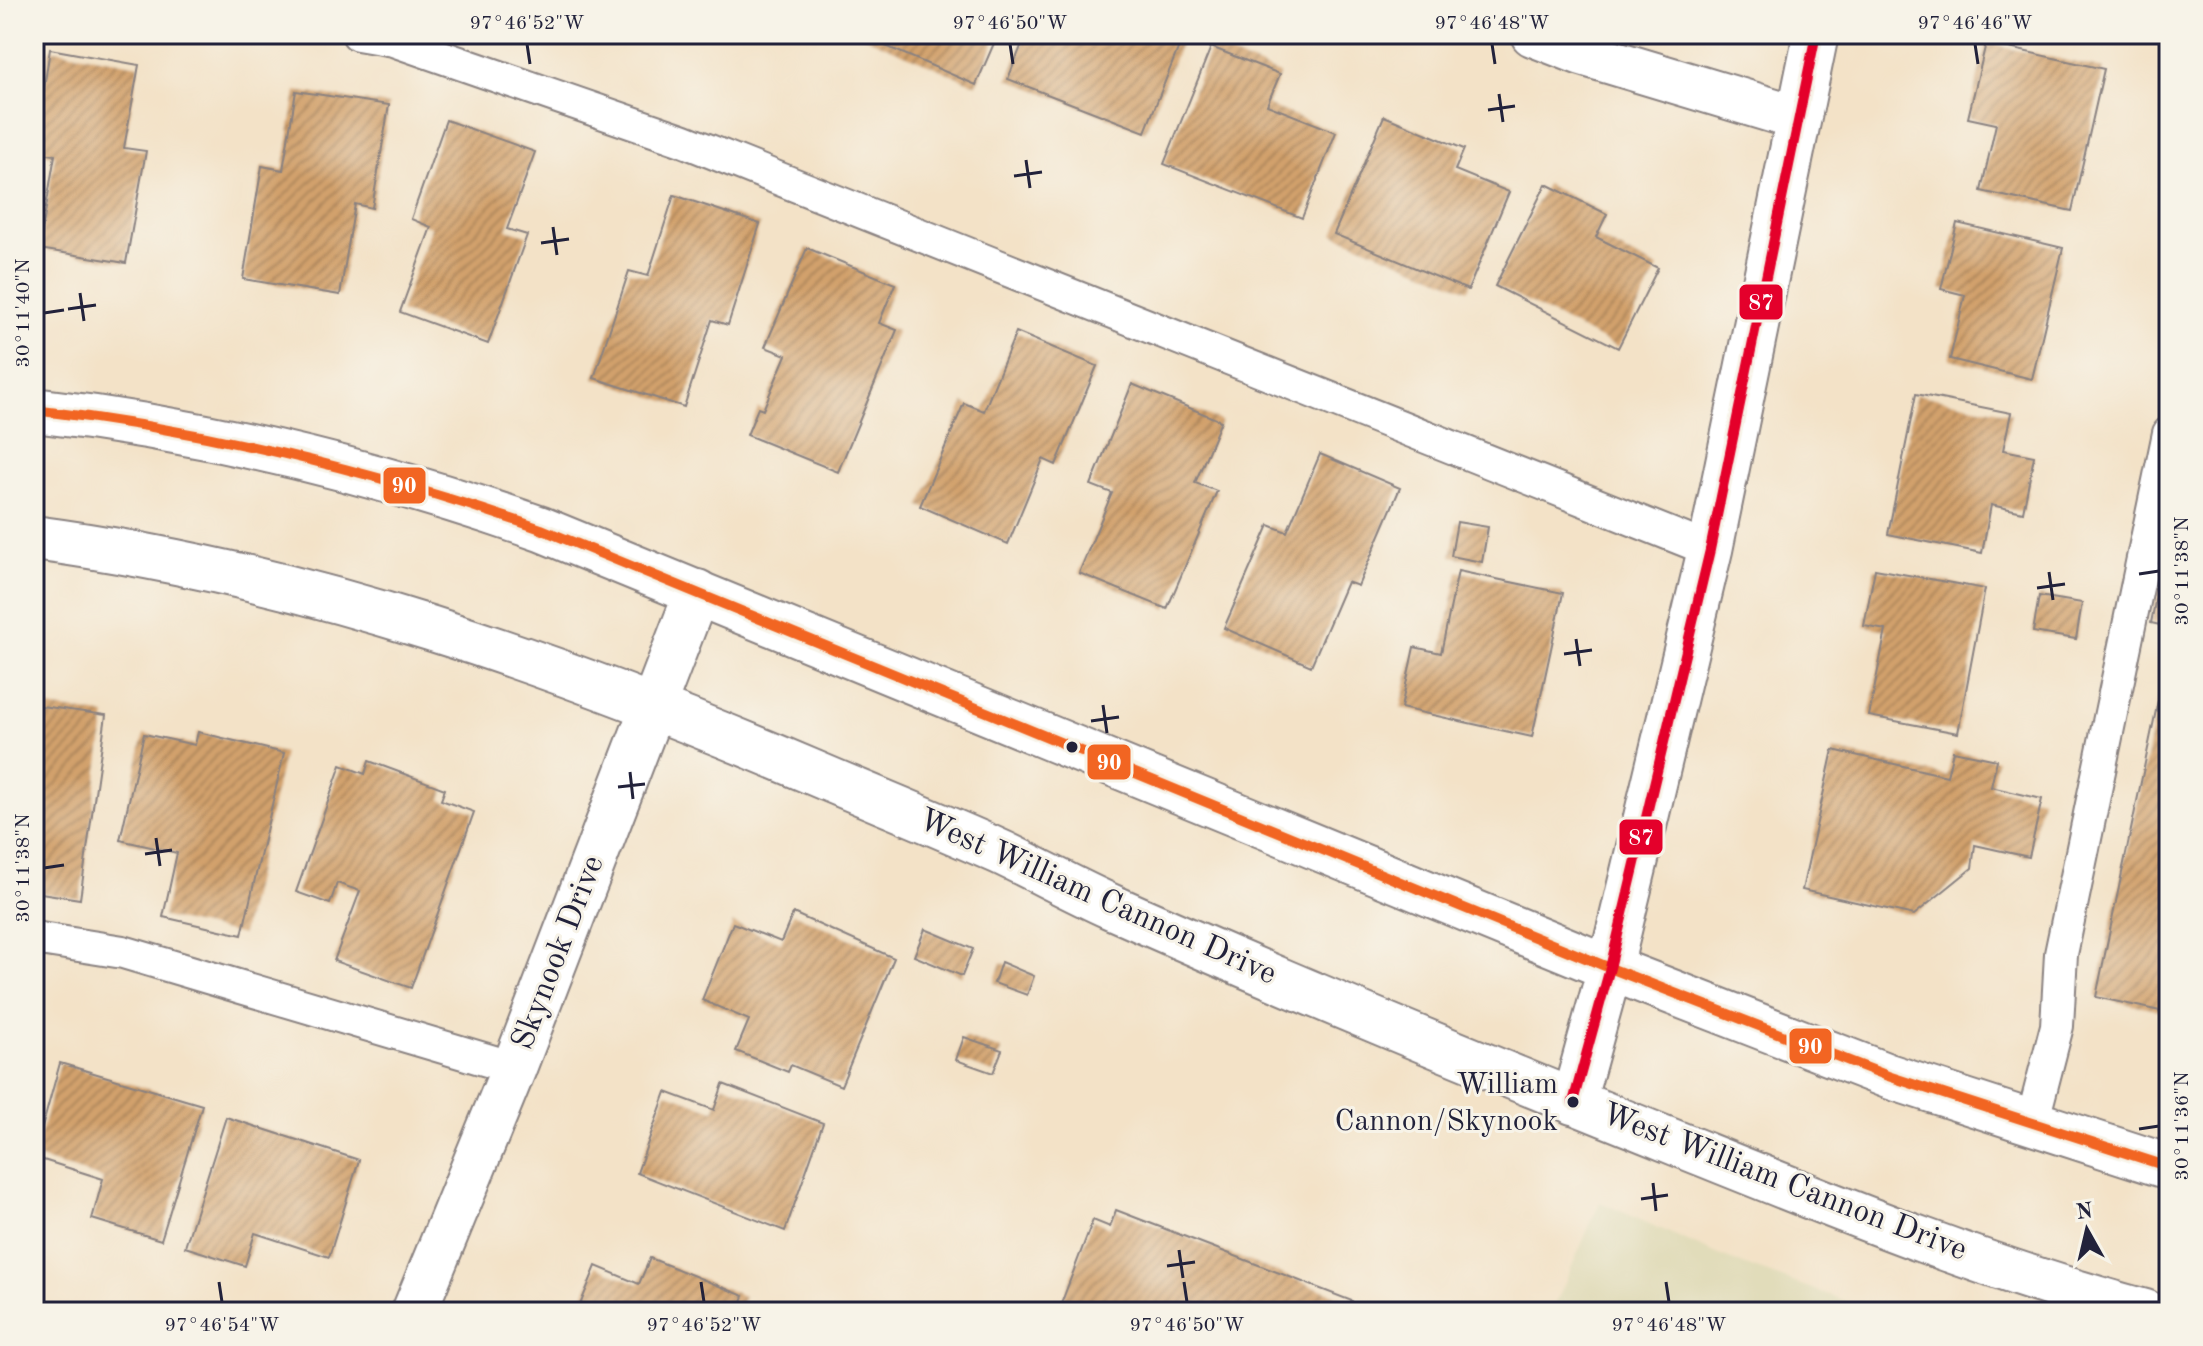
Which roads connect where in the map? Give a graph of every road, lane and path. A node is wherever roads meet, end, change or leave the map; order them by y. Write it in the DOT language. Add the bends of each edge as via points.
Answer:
graph roads {
  1 [pos="358,34"];
  2 [pos="1533,34"];
  3 [pos="1816,34"];
  4 [pos="1798,118"];
  5 [pos="34,410"];
  6 [pos="2169,433"];
  7 [pos="34,538"];
  8 [pos="1710,550"];
  9 [pos="697,592"];
  10 [pos="655,705"];
  11 [pos="34,938"];
  12 [pos="1610,968"];
  13 [pos="514,1068"];
  14 [pos="1573,1102"];
  15 [pos="2032,1123"];
  16 [pos="2169,1167"];
  17 [pos="414,1312"];
  18 [pos="2145,1312"];
  1 -- 8 [label="lane" via="393,40 682,140"];
  2 -- 4 [label="main road"];
  3 -- 4 [label="main road"];
  4 -- 8 [label="main road"];
  5 -- 9 [label="main road" via="200,433 323,461 527,524"];
  6 -- 15 [label="lane" via="2061,954 2057,1026"];
  7 -- 10 [label="main road, West William Cannon Drive" via="126,550 338,599 478,641"];
  8 -- 12 [label="main road"];
  9 -- 10 [label="main road, Skynook Drive"];
  9 -- 12 [label="main road"];
  10 -- 13 [label="main road, Skynook Drive"];
  10 -- 14 [label="main road, West William Cannon Drive" via="1450,1054"];
  11 -- 13 [label="lane" via="123,952"];
  12 -- 14 [label="main road"];
  12 -- 15 [label="main road" via="1888,1076"];
  13 -- 17 [label="main road, Skynook Drive"];
  14 -- 18 [label="main road, West William Cannon Drive" via="1854,1214"];
  15 -- 16 [label="main road"];
}
